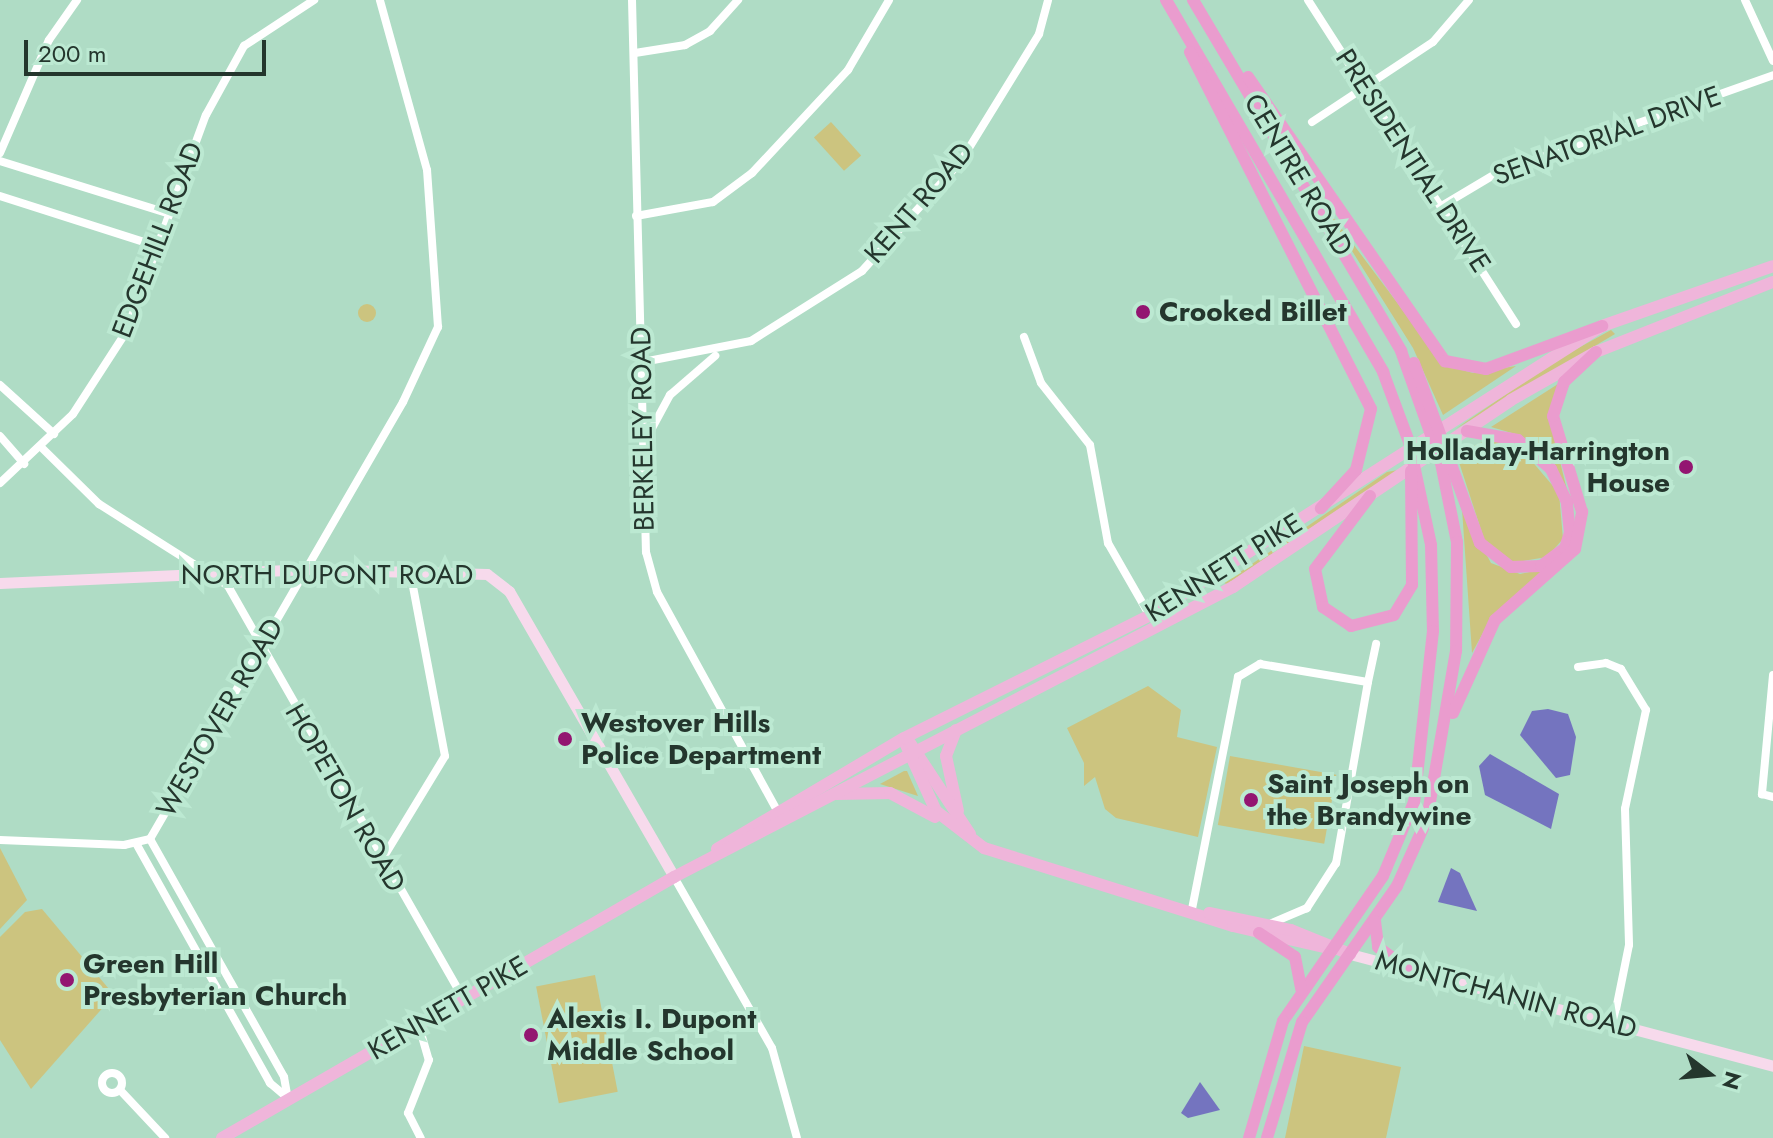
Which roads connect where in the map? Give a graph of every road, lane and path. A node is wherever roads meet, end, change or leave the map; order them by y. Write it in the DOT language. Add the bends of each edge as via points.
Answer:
graph roads {
  1 [pos="77,0"];
  2 [pos="314,0"];
  3 [pos="380,0"];
  4 [pos="632,0"];
  5 [pos="738,0"];
  6 [pos="889,0"];
  7 [pos="1048,0"];
  8 [pos="1166,0"];
  9 [pos="1193,0"];
  10 [pos="1200,0"];
  11 [pos="1308,0"];
  12 [pos="1469,0"];
  13 [pos="1745,0"];
  14 [pos="635,53"];
  15 [pos="1773,61"];
  16 [pos="1773,75"];
  17 [pos="1365,84"];
  18 [pos="1312,122"];
  19 [pos="0,153"];
  20 [pos="0,161"];
  21 [pos="0,196"];
  22 [pos="1445,204"];
  23 [pos="170,214"];
  24 [pos="636,216"];
  25 [pos="160,247"];
  26 [pos="1773,266"];
  27 [pos="1361,280"];
  28 [pos="1773,282"];
  29 [pos="1516,324"];
  30 [pos="1602,326"];
  31 [pos="1024,337"];
  32 [pos="729,348"];
  33 [pos="1596,352"];
  34 [pos="643,362"];
  35 [pos="0,385"];
  36 [pos="54,434"];
  37 [pos="1462,434"];
  38 [pos="0,436"];
  39 [pos="1409,442"];
  40 [pos="642,447"];
  41 [pos="42,448"];
  42 [pos="24,464"];
  43 [pos="0,483"];
  44 [pos="1370,496"];
  45 [pos="1321,508"];
  46 [pos="304,569"];
  47 [pos="410,569"];
  48 [pos="216,573"];
  49 [pos="0,583"];
  50 [pos="1149,616"];
  51 [pos="1156,628"];
  52 [pos="1376,644"];
  53 [pos="261,649"];
  54 [pos="1578,667"];
  55 [pos="1773,675"];
  56 [pos="1368,682"];
  57 [pos="957,728"];
  58 [pos="904,738"];
  59 [pos="1443,741"];
  60 [pos="911,750"];
  61 [pos="825,797"];
  62 [pos="1773,797"];
  63 [pos="776,809"];
  64 [pos="784,823"];
  65 [pos="961,830"];
  66 [pos="150,839"];
  67 [pos="0,840"];
  68 [pos="137,845"];
  69 [pos="380,863"];
  70 [pos="674,877"];
  71 [pos="1198,911"];
  72 [pos="1375,921"];
  73 [pos="1257,927"];
  74 [pos="1333,949"];
  75 [pos="1350,954"];
  76 [pos="1407,969"];
  77 [pos="1300,991"];
  78 [pos="464,1000"];
  79 [pos="1613,1024"];
  80 [pos="419,1026"];
  81 [pos="1773,1066"];
  82 [pos="120,1090"];
  83 [pos="289,1099"];
  84 [pos="165,1138"];
  85 [pos="222,1138"];
  86 [pos="421,1138"];
  87 [pos="797,1138"];
  88 [pos="1251,1138"];
  89 [pos="1267,1138"];
  1 -- 19 [label="street" via="49,40"];
  2 -- 23 [label="street, EDGEHILL ROAD" via="244,46 206,115"];
  3 -- 46 [label="street, WESTOVER ROAD" via="427,170 438,327 417,376"];
  4 -- 14 [label="street, BERKELEY ROAD"];
  5 -- 14 [label="street" via="685,45"];
  6 -- 24 [label="street" via="848,70 752,173 713,202"];
  7 -- 32 [label="street, KENT ROAD" via="1039,34 986,123 903,230 822,302"];
  8 -- 39 [label="highway, CENTRE ROAD" via="1358,321"];
  8 -- 45 [label="highway" via="1283,247 1371,409 1356,470"];
  9 -- 27 [label="highway, CENTRE ROAD"];
  10 -- 30 [label="highway" via="1435,354 1486,369"];
  11 -- 17 [label="street, PRESIDENTIAL DRIVE"];
  12 -- 17 [label="street" via="1433,42"];
  13 -- 15 [label="street"];
  14 -- 24 [label="street, BERKELEY ROAD"];
  16 -- 22 [label="street, SENATORIAL DRIVE" via="1497,173"];
  17 -- 18 [label="street"];
  17 -- 22 [label="street, PRESIDENTIAL DRIVE"];
  20 -- 23 [label="street"];
  21 -- 25 [label="street"];
  22 -- 29 [label="street, PRESIDENTIAL DRIVE"];
  23 -- 25 [label="street, EDGEHILL ROAD"];
  24 -- 34 [label="street, BERKELEY ROAD"];
  25 -- 36 [label="street, EDGEHILL ROAD" via="126,332"];
  26 -- 30 [label="main road, KENNETT PIKE"];
  27 -- 37 [label="highway" via="1422,377 1480,543 1511,567 1541,566 1565,548 1570,533 1567,502 1551,469 1518,440"];
  27 -- 59 [label="highway, CENTRE ROAD" via="1413,377 1452,507 1459,620"];
  28 -- 33 [label="main road, KENNETT PIKE"];
  30 -- 45 [label="main road, KENNETT PIKE"];
  31 -- 50 [label="street" via="1041,383 1090,445 1108,543"];
  32 -- 34 [label="street, KENT ROAD"];
  32 -- 40 [label="street, KENT ROAD" via="686,376"];
  33 -- 37 [label="main road, KENNETT PIKE"];
  33 -- 59 [label="highway" via="1564,382 1553,416 1582,512 1575,549 1512,602 1481,640"];
  34 -- 40 [label="street, BERKELEY ROAD"];
  35 -- 36 [label="street"];
  36 -- 41 [label="street, EDGEHILL ROAD"];
  37 -- 44 [label="main road, KENNETT PIKE"];
  38 -- 42 [label="street"];
  39 -- 44 [label="highway" via="1412,585 1394,615 1351,626 1323,607 1315,569"];
  39 -- 74 [label="highway, CENTRE ROAD" via="1431,545 1428,700 1405,831"];
  40 -- 63 [label="street, BERKELEY ROAD" via="642,528 657,592"];
  41 -- 42 [label="street, EDGEHILL ROAD"];
  41 -- 48 [label="street, HOPETON ROAD" via="99,504"];
  42 -- 43 [label="street, EDGEHILL ROAD"];
  44 -- 51 [label="main road, KENNETT PIKE" via="1233,587"];
  45 -- 50 [label="main road, KENNETT PIKE"];
  46 -- 47 [label="main road, NORTH DUPONT ROAD"];
  46 -- 48 [label="main road, NORTH DUPONT ROAD"];
  46 -- 53 [label="street, WESTOVER ROAD"];
  47 -- 69 [label="street" via="445,756"];
  47 -- 70 [label="main road, NORTH DUPONT ROAD" via="474,570 506,587"];
  48 -- 49 [label="main road, NORTH DUPONT ROAD"];
  48 -- 53 [label="street, HOPETON ROAD"];
  50 -- 51 [label="street"];
  50 -- 58 [label="main road, KENNETT PIKE"];
  51 -- 57 [label="main road, KENNETT PIKE"];
  52 -- 56 [label="street"];
  53 -- 66 [label="street, WESTOVER ROAD"];
  53 -- 69 [label="street, HOPETON ROAD"];
  54 -- 79 [label="street" via="1606,663 1621,669 1646,710 1625,809 1629,945"];
  55 -- 62 [label="street" via="1762,794"];
  56 -- 71 [label="street" via="1260,664 1238,677"];
  56 -- 73 [label="street" via="1329,878 1299,915"];
  57 -- 60 [label="main road, KENNETT PIKE"];
  57 -- 65 [label="main road" via="947,777"];
  58 -- 60 [label="main road, MONTCHANIN ROAD"];
  58 -- 63 [label="main road, KENNETT PIKE"];
  59 -- 72 [label="highway, CENTRE ROAD" via="1427,819"];
  60 -- 61 [label="main road, KENNETT PIKE"];
  60 -- 65 [label="main road, MONTCHANIN ROAD" via="925,795"];
  61 -- 64 [label="main road, KENNETT PIKE"];
  61 -- 65 [label="main road" via="890,793"];
  63 -- 64 [label="street, BERKELEY ROAD"];
  63 -- 70 [label="main road, KENNETT PIKE"];
  64 -- 70 [label="main road, KENNETT PIKE"];
  65 -- 71 [label="main road, MONTCHANIN ROAD" via="994,852"];
  66 -- 68 [label="street"];
  66 -- 83 [label="street, WESTOVER ROAD" via="284,1077"];
  67 -- 68 [label="street"];
  68 -- 83 [label="street, WESTOVER ROAD" via="270,1083"];
  69 -- 78 [label="street, HOPETON ROAD"];
  70 -- 78 [label="main road, KENNETT PIKE"];
  70 -- 87 [label="street" via="772,1048"];
  71 -- 73 [label="main road, MONTCHANIN ROAD"];
  72 -- 75 [label="highway, CENTRE ROAD"];
  72 -- 76 [label="highway" via="1378,947"];
  73 -- 74 [label="main road, MONTCHANIN ROAD"];
  73 -- 77 [label="highway" via="1295,957"];
  74 -- 75 [label="main road, MONTCHANIN ROAD"];
  74 -- 77 [label="highway, CENTRE ROAD"];
  75 -- 76 [label="main road, MONTCHANIN ROAD"];
  75 -- 89 [label="highway, CENTRE ROAD" via="1295,1036"];
  76 -- 79 [label="main road, MONTCHANIN ROAD"];
  77 -- 88 [label="highway, CENTRE ROAD" via="1272,1046"];
  78 -- 80 [label="main road, KENNETT PIKE"];
  79 -- 81 [label="main road, MONTCHANIN ROAD"];
  80 -- 83 [label="main road, KENNETT PIKE"];
  80 -- 86 [label="street" via="429,1060 408,1113"];
  82 -- 84 [label="street"];
  83 -- 85 [label="main road, KENNETT PIKE"];
}
